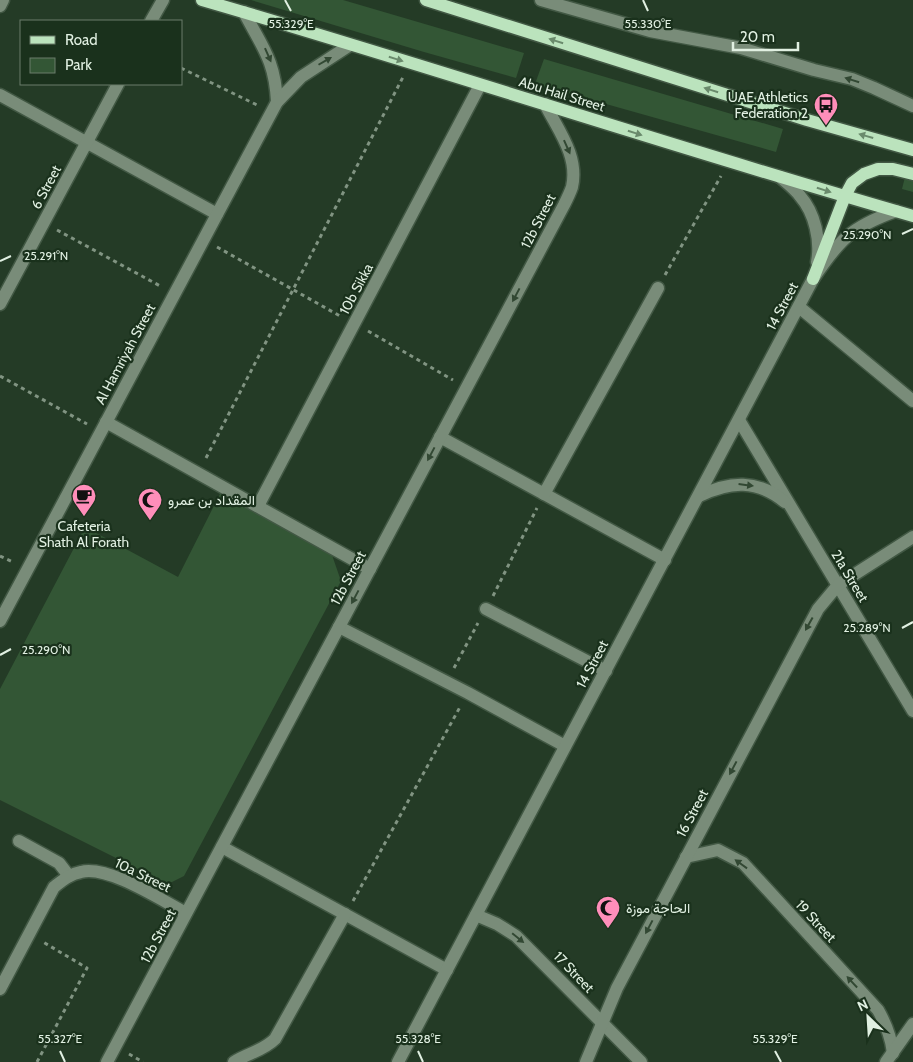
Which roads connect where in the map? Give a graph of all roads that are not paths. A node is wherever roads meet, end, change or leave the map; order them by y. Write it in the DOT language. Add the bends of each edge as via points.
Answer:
graph roads {
  1 [pos="3,0"];
  2 [pos="162,0"];
  3 [pos="202,0"];
  4 [pos="426,0"];
  5 [pos="549,1"];
  6 [pos="0,6"];
  7 [pos="244,12"];
  8 [pos="152,20"];
  9 [pos="350,45"];
  10 [pos="117,85"];
  11 [pos="480,85"];
  12 [pos="0,95"];
  13 [pos="545,104"];
  14 [pos="913,106"];
  15 [pos="274,107"];
  16 [pos="86,143"];
  17 [pos="913,150"];
  18 [pos="913,174"];
  19 [pos="780,177"];
  20 [pos="844,196"];
  21 [pos="896,211"];
  22 [pos="217,214"];
  23 [pos="912,218"];
  24 [pos="814,279"];
  25 [pos="658,288"];
  26 [pos="0,304"];
  27 [pos="799,307"];
  28 [pos="913,401"];
  29 [pos="739,420"];
  30 [pos="104,426"];
  31 [pos="440,437"];
  32 [pos="544,494"];
  33 [pos="699,496"];
  34 [pos="258,506"];
  35 [pos="792,507"];
  36 [pos="913,537"];
  37 [pos="665,560"];
  38 [pos="370,569"];
  39 [pos="838,585"];
  40 [pos="486,609"];
  41 [pos="0,621"];
  42 [pos="339,627"];
  43 [pos="606,670"];
  44 [pos="913,711"];
  45 [pos="566,746"];
  46 [pos="18,841"];
  47 [pos="222,847"];
  48 [pos="686,857"];
  49 [pos="69,876"];
  50 [pos="186,913"];
  51 [pos="345,914"];
  52 [pos="476,915"];
  53 [pos="447,970"];
  54 [pos="0,989"];
  55 [pos="603,1023"];
  56 [pos="913,1024"];
  57 [pos="889,1057"];
  58 [pos="107,1062"];
  59 [pos="234,1062"];
  60 [pos="398,1062"];
  61 [pos="586,1062"];
  62 [pos="642,1062"];
  1 -- 6 [label="street"];
  2 -- 8 [label="street"];
  3 -- 7 [label="main road, Abu Hail Street"];
  17 -- 4 [label="main road, one-way" via="807,120"];
  14 -- 5 [label="street, one-way" via="852,79 741,48 650,31"];
  7 -- 9 [label="main road, Abu Hail Street"];
  7 -- 15 [label="street, one-way" via="272,65 276,83"];
  9 -- 11 [label="main road, Abu Hail Street, one-way"];
  15 -- 9 [label="street, Al Hamriyah Street, one-way" via="301,77"];
  10 -- 16 [label="street, 6 Street"];
  11 -- 13 [label="main road, Abu Hail Street"];
  11 -- 34 [label="street, 10b Sikka"];
  12 -- 16 [label="street"];
  13 -- 19 [label="main road, Abu Hail Street, one-way"];
  13 -- 31 [label="street, 12b Street, one-way" via="569,150 574,168 572,187"];
  15 -- 22 [label="street, Al Hamriyah Street"];
  16 -- 22 [label="street"];
  16 -- 26 [label="street, 6 Street"];
  18 -- 20 [label="main road" via="878,169 852,183"];
  19 -- 20 [label="main road, Abu Hail Street, one-way"];
  19 -- 24 [label="street, 14 Street" via="802,197 815,222 819,251"];
  20 -- 21 [label="main road, Abu Hail Street"];
  20 -- 24 [label="main road"];
  21 -- 23 [label="main road, Abu Hail Street"];
  21 -- 24 [label="street, 14 Street" via="871,220 849,234 831,253"];
  22 -- 30 [label="street, Al Hamriyah Street"];
  24 -- 27 [label="street, 14 Street"];
  25 -- 32 [label="street"];
  27 -- 28 [label="street"];
  27 -- 29 [label="street, 14 Street"];
  29 -- 33 [label="street, 14 Street"];
  29 -- 35 [label="street, 21a Street"];
  30 -- 34 [label="street"];
  30 -- 41 [label="street, Al Hamriyah Street"];
  31 -- 32 [label="street"];
  31 -- 38 [label="street, 12b Street, one-way"];
  32 -- 37 [label="street"];
  33 -- 35 [label="street, 21a Street, one-way" via="717,487 757,486 776,494"];
  33 -- 37 [label="street, 14 Street"];
  34 -- 38 [label="street"];
  35 -- 39 [label="street, 21a Street"];
  36 -- 39 [label="street, 16 Street"];
  37 -- 43 [label="street, 14 Street"];
  38 -- 42 [label="street, 12b Street, one-way"];
  39 -- 44 [label="street, 21a Street"];
  39 -- 48 [label="street, 16 Street, one-way" via="809,622"];
  40 -- 43 [label="street"];
  42 -- 45 [label="street"];
  42 -- 47 [label="street, 12b Street"];
  43 -- 45 [label="street, 14 Street"];
  45 -- 52 [label="street, 14 Street"];
  46 -- 49 [label="street" via="59,863"];
  47 -- 50 [label="street, 12b Street"];
  47 -- 51 [label="street"];
  48 -- 55 [label="street, 16 Street, one-way" via="617,988"];
  57 -- 48 [label="street, 19 Street, one-way" via="891,1038 878,1010 743,863 718,850"];
  49 -- 50 [label="street, 10a Street" via="98,870"];
  49 -- 54 [label="street, 10a Street" via="54,887"];
  50 -- 58 [label="street, 12b Street"];
  51 -- 53 [label="street"];
  51 -- 59 [label="street" via="275,1039 260,1051"];
  52 -- 53 [label="street, 14 Street"];
  52 -- 55 [label="street, 17 Street, one-way" via="516,936"];
  53 -- 60 [label="street, 14 Street"];
  55 -- 61 [label="street, 16 Street"];
  55 -- 62 [label="street, 17 Street"];
  56 -- 57 [label="street"];
}
